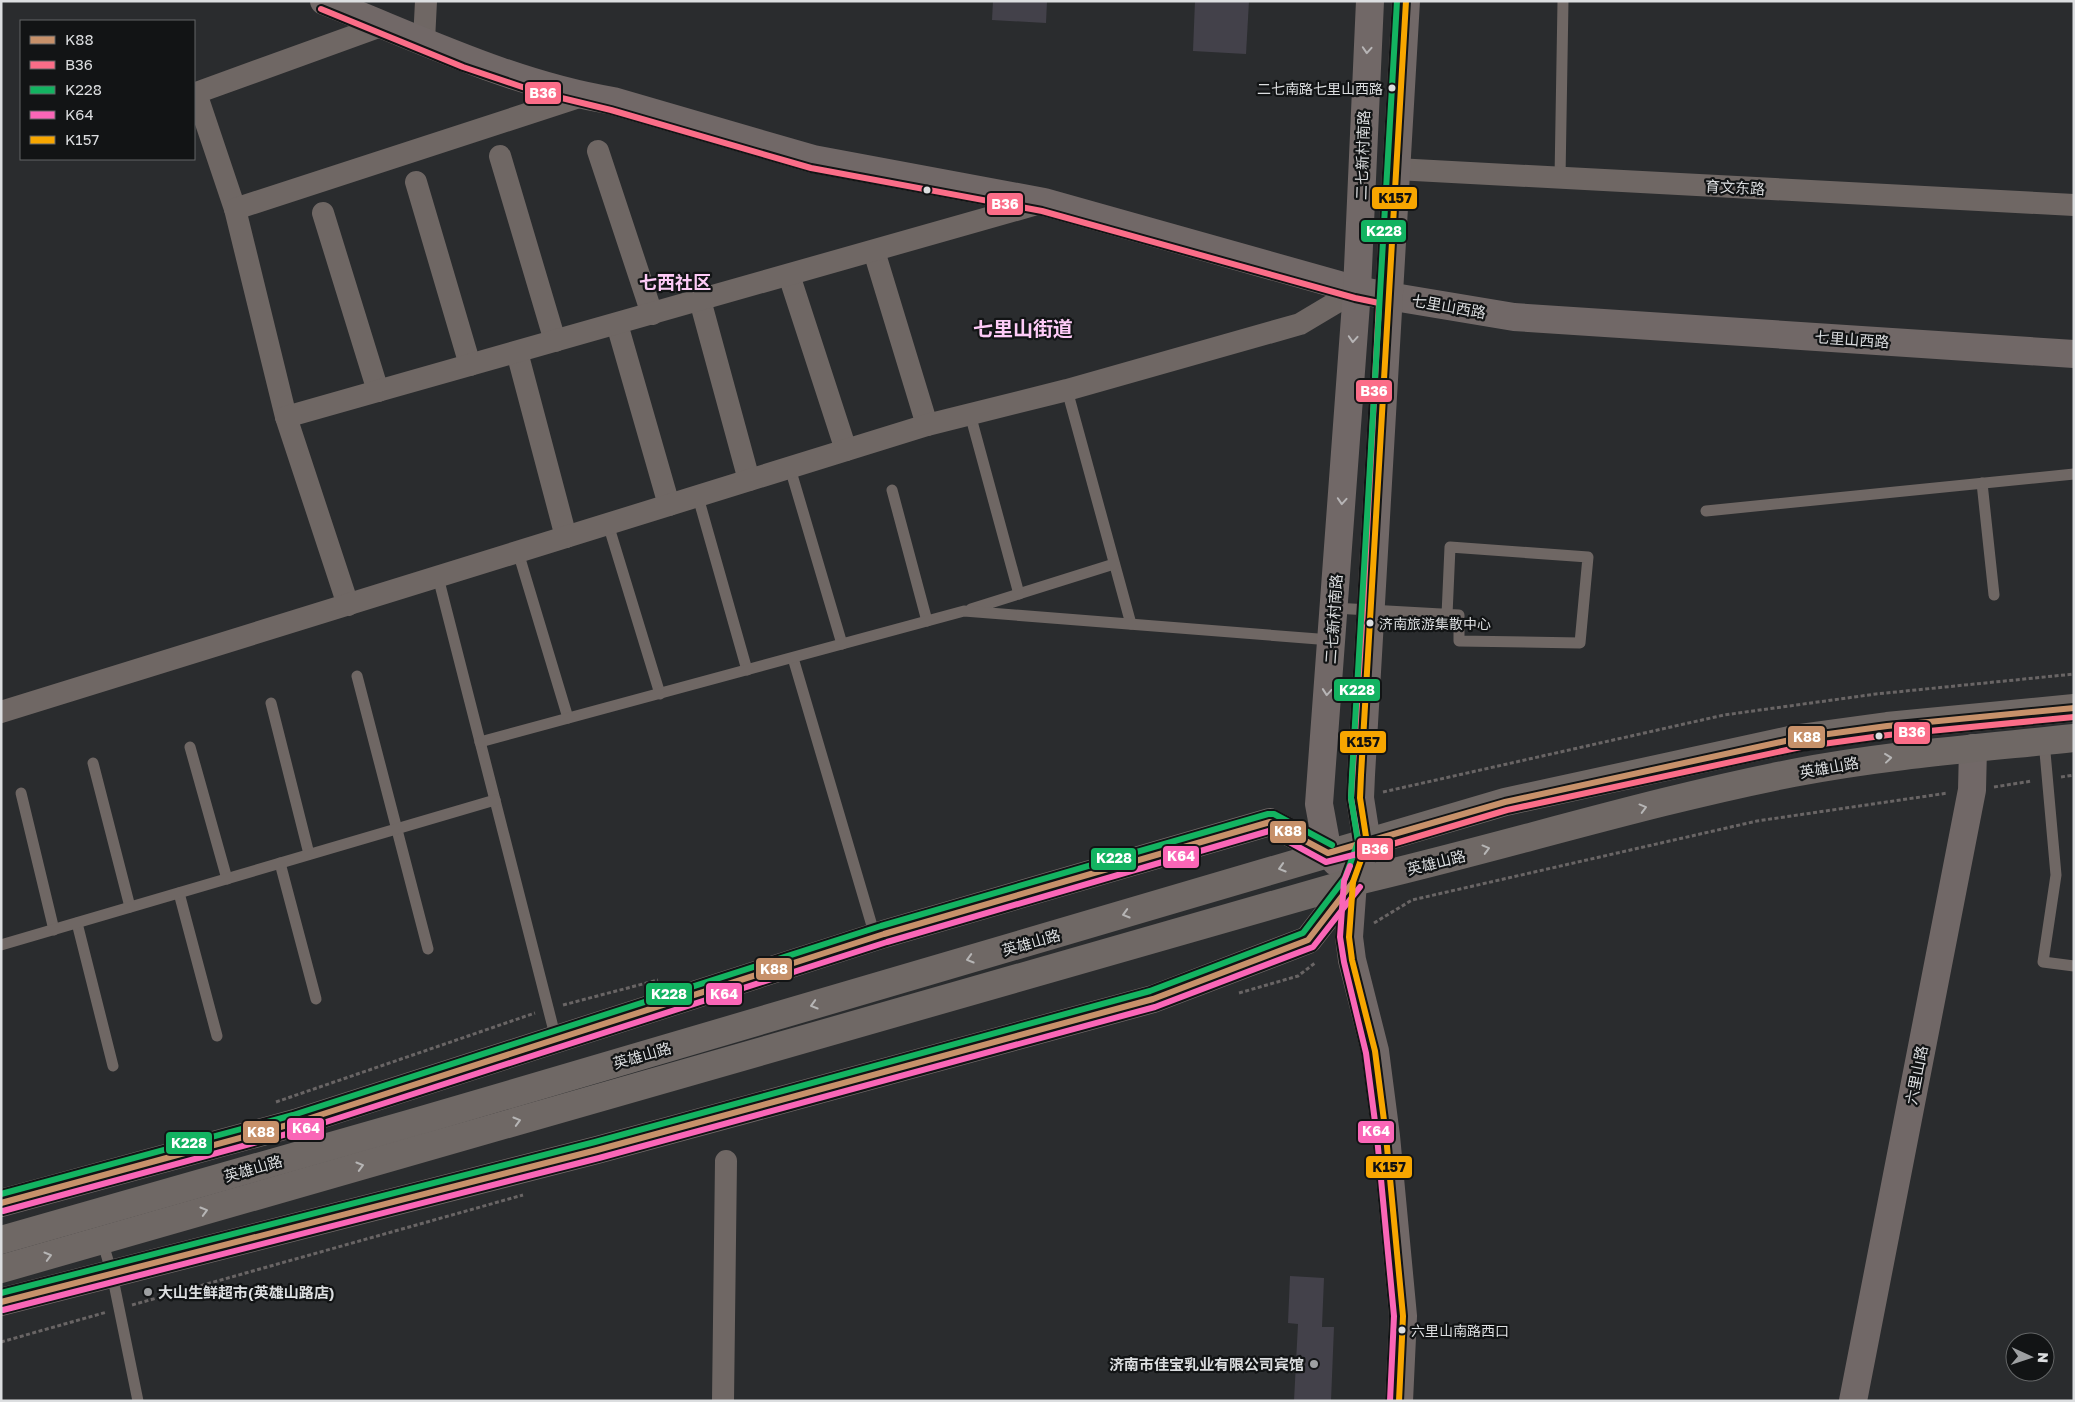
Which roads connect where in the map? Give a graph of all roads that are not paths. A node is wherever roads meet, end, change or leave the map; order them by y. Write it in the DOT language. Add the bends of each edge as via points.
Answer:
graph roads {
  1 [pos="324,1"];
  2 [pos="426,1"];
  3 [pos="1370,1"];
  4 [pos="1406,1"];
  5 [pos="1562,1"];
  6 [pos="384,25"];
  7 [pos="424,41"];
  8 [pos="582,96"];
  9 [pos="598,151"];
  10 [pos="500,156"];
  11 [pos="1396,169"];
  12 [pos="1560,178"];
  13 [pos="416,182"];
  14 [pos="1044,202"];
  15 [pos="2074,205"];
  16 [pos="235,208"];
  17 [pos="323,213"];
  18 [pos="874,251"];
  19 [pos="788,275"];
  20 [pos="1357,290"];
  21 [pos="1388,296"];
  22 [pos="700,300"];
  23 [pos="652,314"];
  24 [pos="618,324"];
  25 [pos="556,341"];
  26 [pos="517,352"];
  27 [pos="2074,354"];
  28 [pos="470,365"];
  29 [pos="1067,390"];
  30 [pos="378,392"];
  31 [pos="970,414"];
  32 [pos="286,418"];
  33 [pos="927,425"];
  34 [pos="846,450"];
  35 [pos="790,468"];
  36 [pos="2074,474"];
  37 [pos="749,480"];
  38 [pos="1982,483"];
  39 [pos="892,490"];
  40 [pos="698,497"];
  41 [pos="669,505"];
  42 [pos="1706,511"];
  43 [pos="608,524"];
  44 [pos="566,537"];
  45 [pos="518,552"];
  46 [pos="1114,564"];
  47 [pos="438,577"];
  48 [pos="1019,594"];
  49 [pos="1994,595"];
  50 [pos="348,605"];
  51 [pos="1334,608"];
  52 [pos="964,611"];
  53 [pos="1372,611"];
  54 [pos="1447,615"];
  55 [pos="927,621"];
  56 [pos="1131,624"];
  57 [pos="1331,640"];
  58 [pos="842,644"];
  59 [pos="793,658"];
  60 [pos="747,670"];
  61 [pos="357,676"];
  62 [pos="660,694"];
  63 [pos="271,703"];
  64 [pos="2074,708"];
  65 [pos="1,712"];
  66 [pos="568,718"];
  67 [pos="2074,738"];
  68 [pos="2044,741"];
  69 [pos="480,742"];
  70 [pos="190,747"];
  71 [pos="1973,748"];
  72 [pos="93,763"];
  73 [pos="21,793"];
  74 [pos="495,800"];
  75 [pos="398,828"];
  76 [pos="1368,843"];
  77 [pos="309,854"];
  78 [pos="1328,854"];
  79 [pos="280,863"];
  80 [pos="227,879"];
  81 [pos="1354,882"];
  82 [pos="179,893"];
  83 [pos="130,907"];
  84 [pos="77,923"];
  85 [pos="54,930"];
  86 [pos="875,937"];
  87 [pos="1,945"];
  88 [pos="428,949"];
  89 [pos="2074,966"];
  90 [pos="316,999"];
  91 [pos="217,1036"];
  92 [pos="556,1039"];
  93 [pos="113,1066"];
  94 [pos="726,1161"];
  95 [pos="1,1203"];
  96 [pos="1,1240"];
  97 [pos="102,1240"];
  98 [pos="1,1270"];
  99 [pos="112,1274"];
  100 [pos="1,1302"];
  101 [pos="138,1401"];
  102 [pos="723,1401"];
  103 [pos="1399,1401"];
  104 [pos="1853,1401"];
  1 -- 6 [label="street, 七里山西路"];
  2 -- 7 [label="street"];
  3 -- 20 [label="street, 二七新村南路, one-way"];
  4 -- 11 [label="street"];
  5 -- 12 [label="lane"];
  6 -- 7 [label="street, 七里山西路"];
  6 -- 16 [label="street" via="196,93"];
  7 -- 8 [label="street, 七里山西路" via="469,60"];
  8 -- 14 [label="street, 七里山西路" via="813,159"];
  8 -- 16 [label="street"];
  9 -- 23 [label="street"];
  10 -- 25 [label="street"];
  11 -- 12 [label="street, 育文东路"];
  11 -- 21 [label="street"];
  12 -- 15 [label="street, 育文东路"];
  13 -- 28 [label="street"];
  14 -- 18 [label="street"];
  14 -- 20 [label="street, 七里山西路"];
  16 -- 32 [label="street"];
  17 -- 30 [label="street"];
  18 -- 19 [label="street"];
  18 -- 33 [label="street"];
  19 -- 22 [label="street"];
  19 -- 34 [label="street"];
  20 -- 21 [label="street, 七里山西路"];
  20 -- 29 [label="street" via="1300,324"];
  20 -- 51 [label="street, 二七新村南路, one-way"];
  21 -- 27 [label="street, 七里山西路" via="1514,317"];
  21 -- 53 [label="street"];
  22 -- 23 [label="street"];
  22 -- 37 [label="street"];
  23 -- 24 [label="street"];
  24 -- 25 [label="street"];
  24 -- 41 [label="street"];
  25 -- 26 [label="street"];
  26 -- 28 [label="street"];
  26 -- 44 [label="street"];
  28 -- 30 [label="street"];
  29 -- 31 [label="street"];
  29 -- 46 [label="lane"];
  30 -- 32 [label="street"];
  31 -- 33 [label="street"];
  31 -- 48 [label="lane"];
  32 -- 50 [label="street"];
  33 -- 34 [label="street"];
  34 -- 35 [label="street"];
  35 -- 37 [label="street"];
  35 -- 58 [label="lane"];
  36 -- 38 [label="lane"];
  37 -- 40 [label="street"];
  38 -- 42 [label="lane"];
  38 -- 49 [label="lane"];
  39 -- 55 [label="lane"];
  40 -- 41 [label="street"];
  40 -- 60 [label="lane"];
  41 -- 43 [label="street"];
  43 -- 44 [label="street"];
  43 -- 62 [label="lane"];
  44 -- 45 [label="street"];
  45 -- 47 [label="street"];
  45 -- 66 [label="lane"];
  46 -- 48 [label="lane"];
  46 -- 56 [label="lane"];
  47 -- 50 [label="street"];
  47 -- 69 [label="lane"];
  48 -- 52 [label="lane"];
  50 -- 65 [label="street"];
  51 -- 53 [label="lane"];
  51 -- 57 [label="street, 二七新村南路"];
  52 -- 55 [label="lane"];
  52 -- 56 [label="lane"];
  53 -- 54 [label="lane"];
  53 -- 76 [label="street" via="1361,790"];
  54 -- 54 [label="lane" via="1459,616 1459,641 1580,643 1588,557 1450,547"];
  55 -- 58 [label="lane"];
  56 -- 57 [label="lane"];
  57 -- 78 [label="street, 二七新村南路, one-way" via="1319,804"];
  58 -- 59 [label="lane"];
  59 -- 60 [label="lane"];
  59 -- 86 [label="lane"];
  60 -- 62 [label="lane"];
  61 -- 75 [label="lane"];
  62 -- 66 [label="lane"];
  63 -- 77 [label="lane"];
  64 -- 76 [label="main road, 英雄山路" via="1799,738 1505,802"];
  66 -- 69 [label="lane"];
  67 -- 68 [label="main road, 英雄山路"];
  68 -- 71 [label="main road, 英雄山路"];
  68 -- 89 [label="lane" via="2056,875 2043,962"];
  69 -- 74 [label="lane"];
  70 -- 80 [label="lane"];
  81 -- 71 [label="main road, 英雄山路, one-way" via="1791,773"];
  71 -- 104 [label="street, 六里山路" via="1972,790"];
  72 -- 83 [label="lane"];
  73 -- 85 [label="lane"];
  74 -- 75 [label="lane"];
  74 -- 92 [label="lane"];
  75 -- 77 [label="lane"];
  75 -- 88 [label="lane"];
  76 -- 78 [label="main road, 英雄山路"];
  76 -- 81 [label="street"];
  77 -- 79 [label="lane"];
  78 -- 81 [label="street"];
  78 -- 86 [label="street" via="1270,822"];
  78 -- 96 [label="main road, 英雄山路, one-way"];
  79 -- 80 [label="lane"];
  79 -- 90 [label="lane"];
  80 -- 82 [label="lane"];
  97 -- 81 [label="main road, 英雄山路, one-way"];
  81 -- 99 [label="street" via="1308,940 1153,999 597,1150"];
  81 -- 103 [label="street" via="1349,937 1375,1051 1403,1316"];
  82 -- 83 [label="lane"];
  82 -- 91 [label="lane"];
  83 -- 84 [label="lane"];
  84 -- 85 [label="lane"];
  84 -- 93 [label="lane"];
  85 -- 87 [label="lane"];
  86 -- 92 [label="street"];
  92 -- 95 [label="street" via="295,1123"];
  94 -- 102 [label="street"];
  98 -- 97 [label="main road, 英雄山路, one-way"];
  97 -- 99 [label="lane"];
  99 -- 100 [label="street"];
  99 -- 101 [label="lane"];
}
